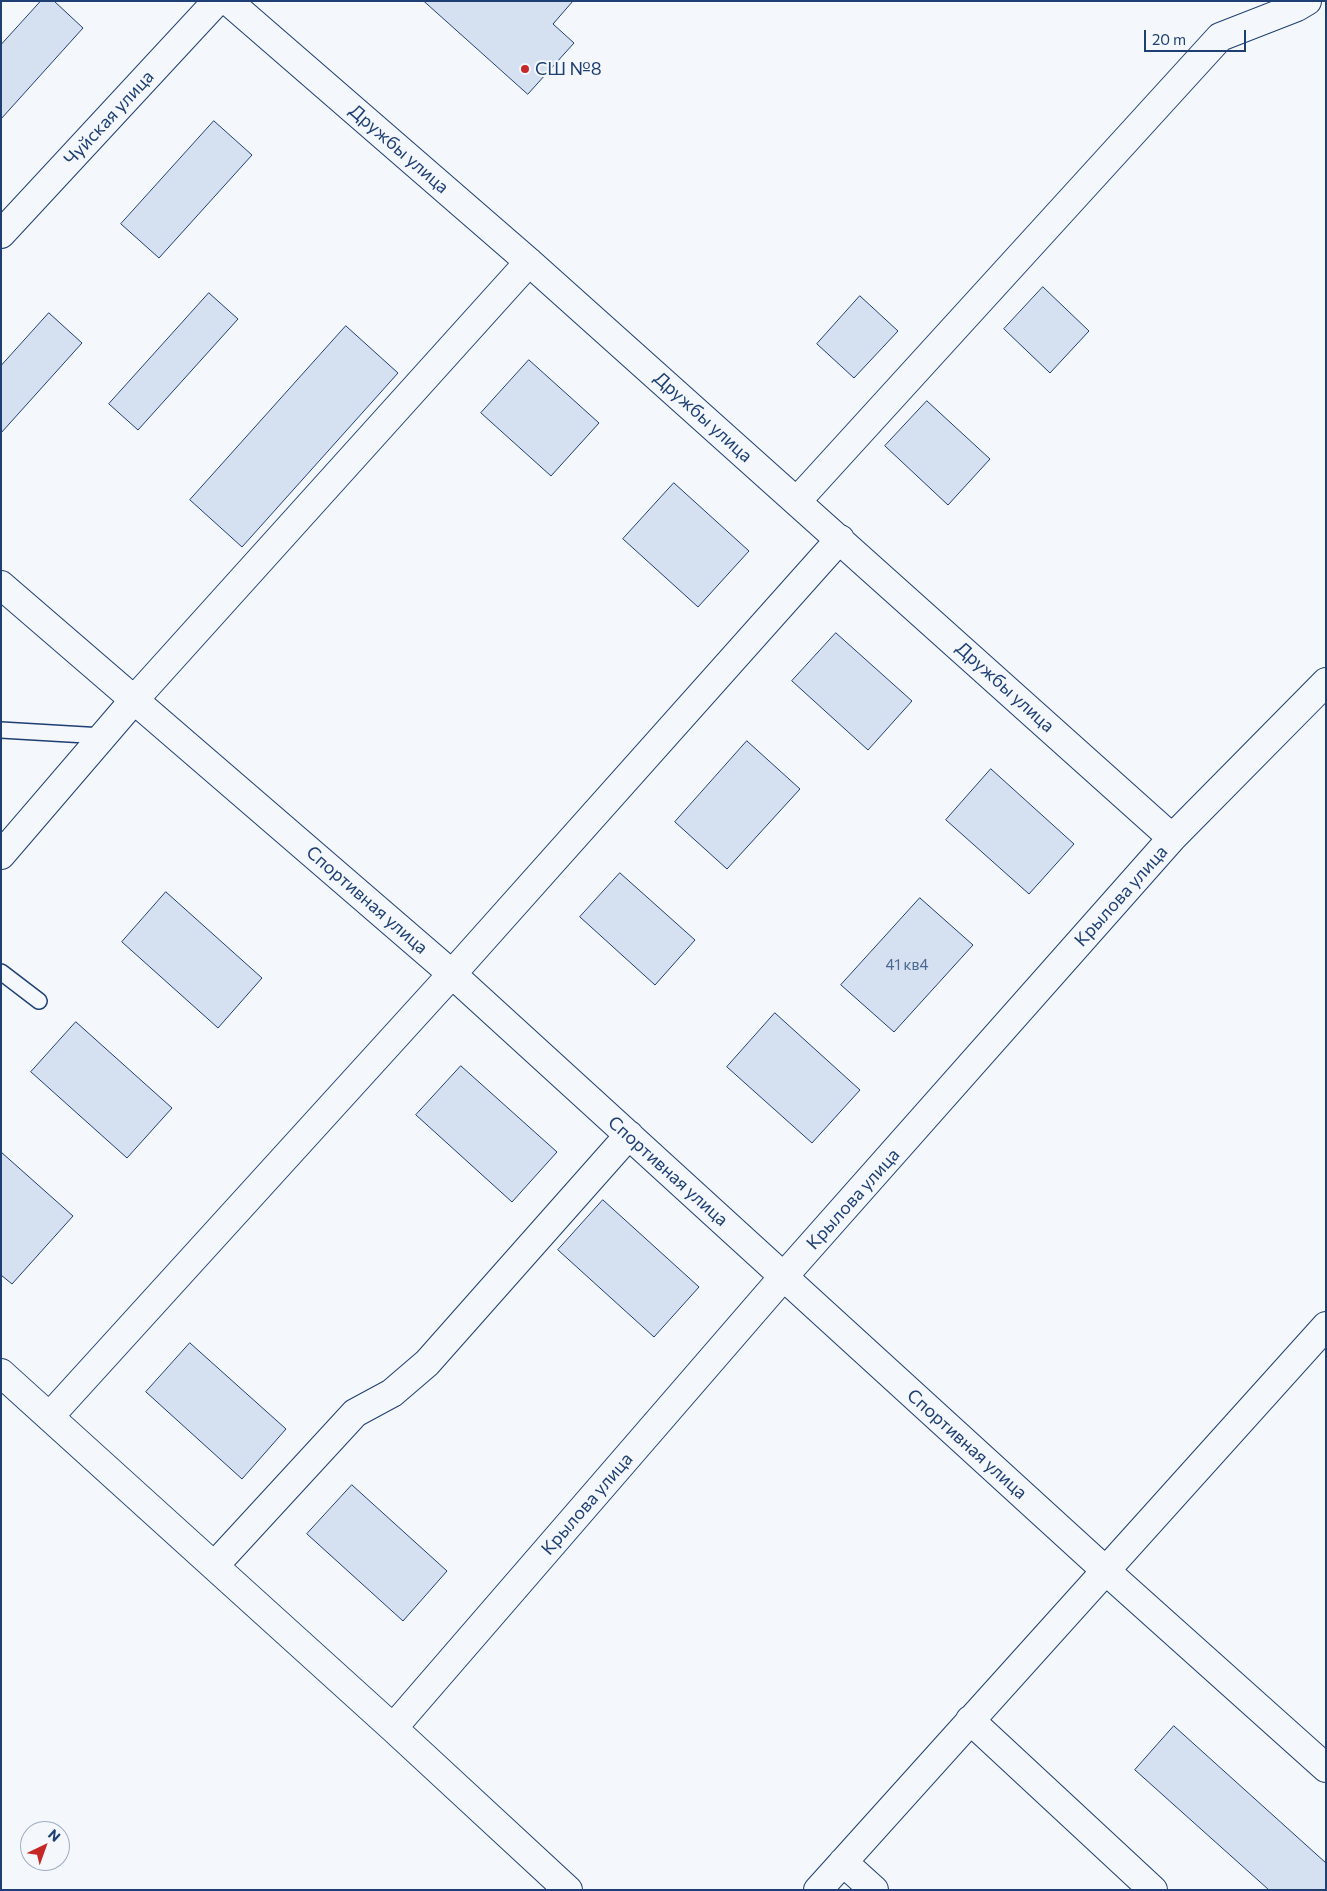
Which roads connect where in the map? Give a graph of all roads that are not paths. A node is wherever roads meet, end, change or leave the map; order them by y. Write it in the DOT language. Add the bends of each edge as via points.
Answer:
graph roads {
  1 [pos="217,1"];
  2 [pos="228,1"];
  3 [pos="1308,1"];
  4 [pos="1,234"];
  5 [pos="530,262"];
  6 [pos="797,501"];
  7 [pos="840,539"];
  8 [pos="1,585"];
  9 [pos="1326,682"];
  10 [pos="134,700"];
  11 [pos="1,730"];
  12 [pos="103,736"];
  13 [pos="1172,838"];
  14 [pos="1,855"];
  15 [pos="1,972"];
  16 [pos="452,974"];
  17 [pos="39,1001"];
  18 [pos="629,1135"];
  19 [pos="784,1276"];
  20 [pos="1326,1326"];
  21 [pos="1,1373"];
  22 [pos="50,1416"];
  23 [pos="215,1565"];
  24 [pos="1105,1570"];
  25 [pos="970,1720"];
  26 [pos="394,1728"];
  27 [pos="1326,1768"];
  28 [pos="843,1862"];
  29 [pos="568,1890"];
  30 [pos="818,1890"];
  31 [pos="874,1890"];
  32 [pos="1153,1890"];
  1 -- 4 [label="street, Чуйская улица"];
  2 -- 5 [label="street, Дружбы улица"];
  3 -- 6 [label="street" via="1220,37"];
  5 -- 6 [label="street, Дружбы улица"];
  5 -- 10 [label="street"];
  6 -- 7 [label="street, Дружбы улица"];
  7 -- 13 [label="street, Дружбы улица"];
  7 -- 16 [label="street"];
  8 -- 10 [label="street, Спортивная улица"];
  9 -- 13 [label="street, Крылова улица"];
  10 -- 12 [label="street"];
  10 -- 16 [label="street, Спортивная улица"];
  11 -- 12 [label="lane"];
  12 -- 14 [label="street"];
  13 -- 19 [label="street, Крылова улица"];
  15 -- 17 [label="lane"];
  16 -- 18 [label="street, Спортивная улица"];
  16 -- 22 [label="street"];
  18 -- 19 [label="street, Спортивная улица"];
  18 -- 23 [label="street" via="427,1363 392,1393 356,1413"];
  19 -- 24 [label="street, Спортивная улица"];
  19 -- 26 [label="street, Крылова улица"];
  20 -- 24 [label="street"];
  21 -- 22 [label="street"];
  22 -- 23 [label="street"];
  23 -- 26 [label="street"];
  24 -- 25 [label="street"];
  24 -- 27 [label="street, Спортивная улица"];
  25 -- 28 [label="street"];
  25 -- 32 [label="street"];
  26 -- 29 [label="street"];
  28 -- 30 [label="street"];
  28 -- 31 [label="street"];
}
